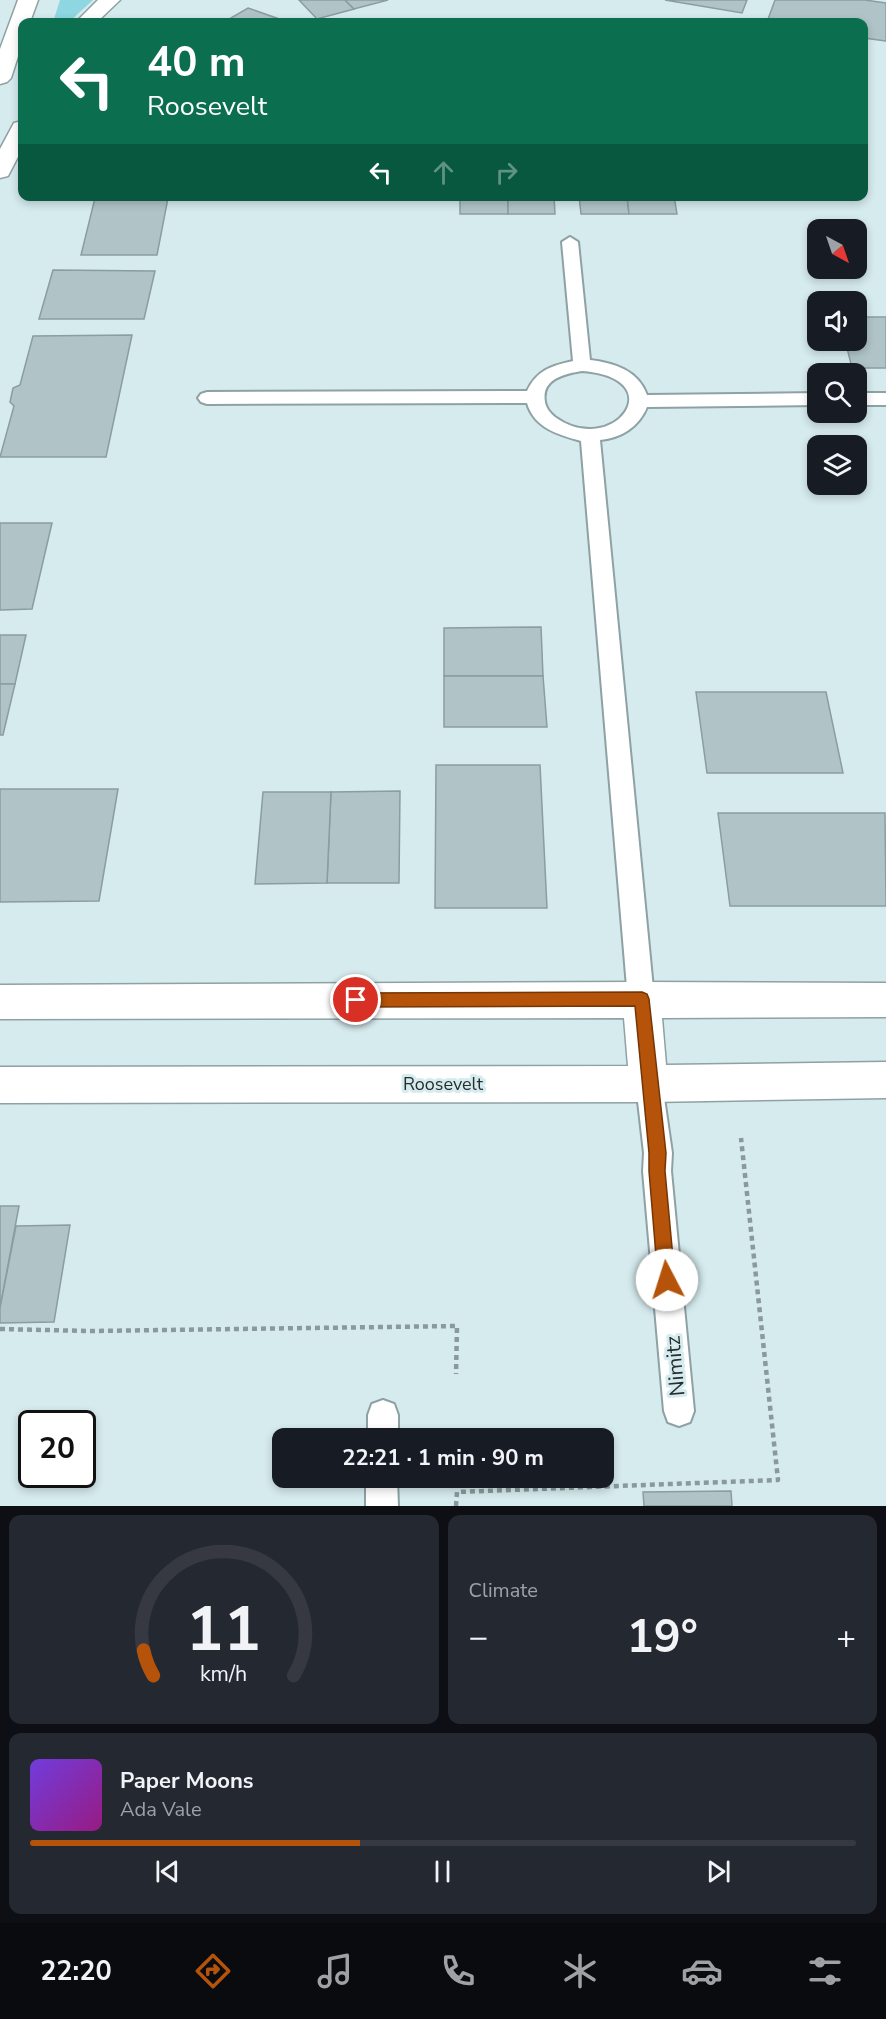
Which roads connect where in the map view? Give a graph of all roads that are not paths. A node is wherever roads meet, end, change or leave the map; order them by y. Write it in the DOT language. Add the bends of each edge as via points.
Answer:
graph roads {
  1 [pos="28,0"];
  2 [pos="110,0"];
  3 [pos="22,18"];
  4 [pos="90,18"];
  5 [pos="18,28"];
  6 [pos="0,78"];
  7 [pos="18,136"];
  8 [pos="0,171"];
  9 [pos="570,242"];
  10 [pos="582,365"];
  11 [pos="534,397"];
  12 [pos="207,398"];
  13 [pos="807,399"];
  14 [pos="867,399"];
  15 [pos="886,399"];
  16 [pos="640,400"];
  17 [pos="590,435"];
  18 [pos="642,999"];
  19 [pos="886,1000"];
  20 [pos="0,1002"];
  21 [pos="886,1080"];
  22 [pos="649,1084"];
  23 [pos="0,1085"];
  24 [pos="679,1411"];
  25 [pos="382,1488"];
  26 [pos="382,1506"];
  1 -- 3 [label="main road"];
  2 -- 4 [label="main road"];
  5 -- 6 [label="main road"];
  7 -- 8 [label="main road"];
  9 -- 10 [label="lane"];
  10 -- 11 [label="lane" via="548,375 540,381"];
  10 -- 16 [label="lane" via="621,374"];
  11 -- 12 [label="lane"];
  11 -- 17 [label="lane" via="536,407 550,423"];
  13 -- 16 [label="lane"];
  14 -- 15 [label="lane"];
  16 -- 17 [label="lane" via="634,417 626,424"];
  17 -- 18 [label="lane"];
  18 -- 19 [label="main road"];
  18 -- 20 [label="main road"];
  18 -- 22 [label="main road, Nimitz"];
  21 -- 22 [label="main road, Roosevelt"];
  22 -- 23 [label="main road, Roosevelt"];
  22 -- 24 [label="lane, Nimitz"];
  25 -- 26 [label="lane"];
}
